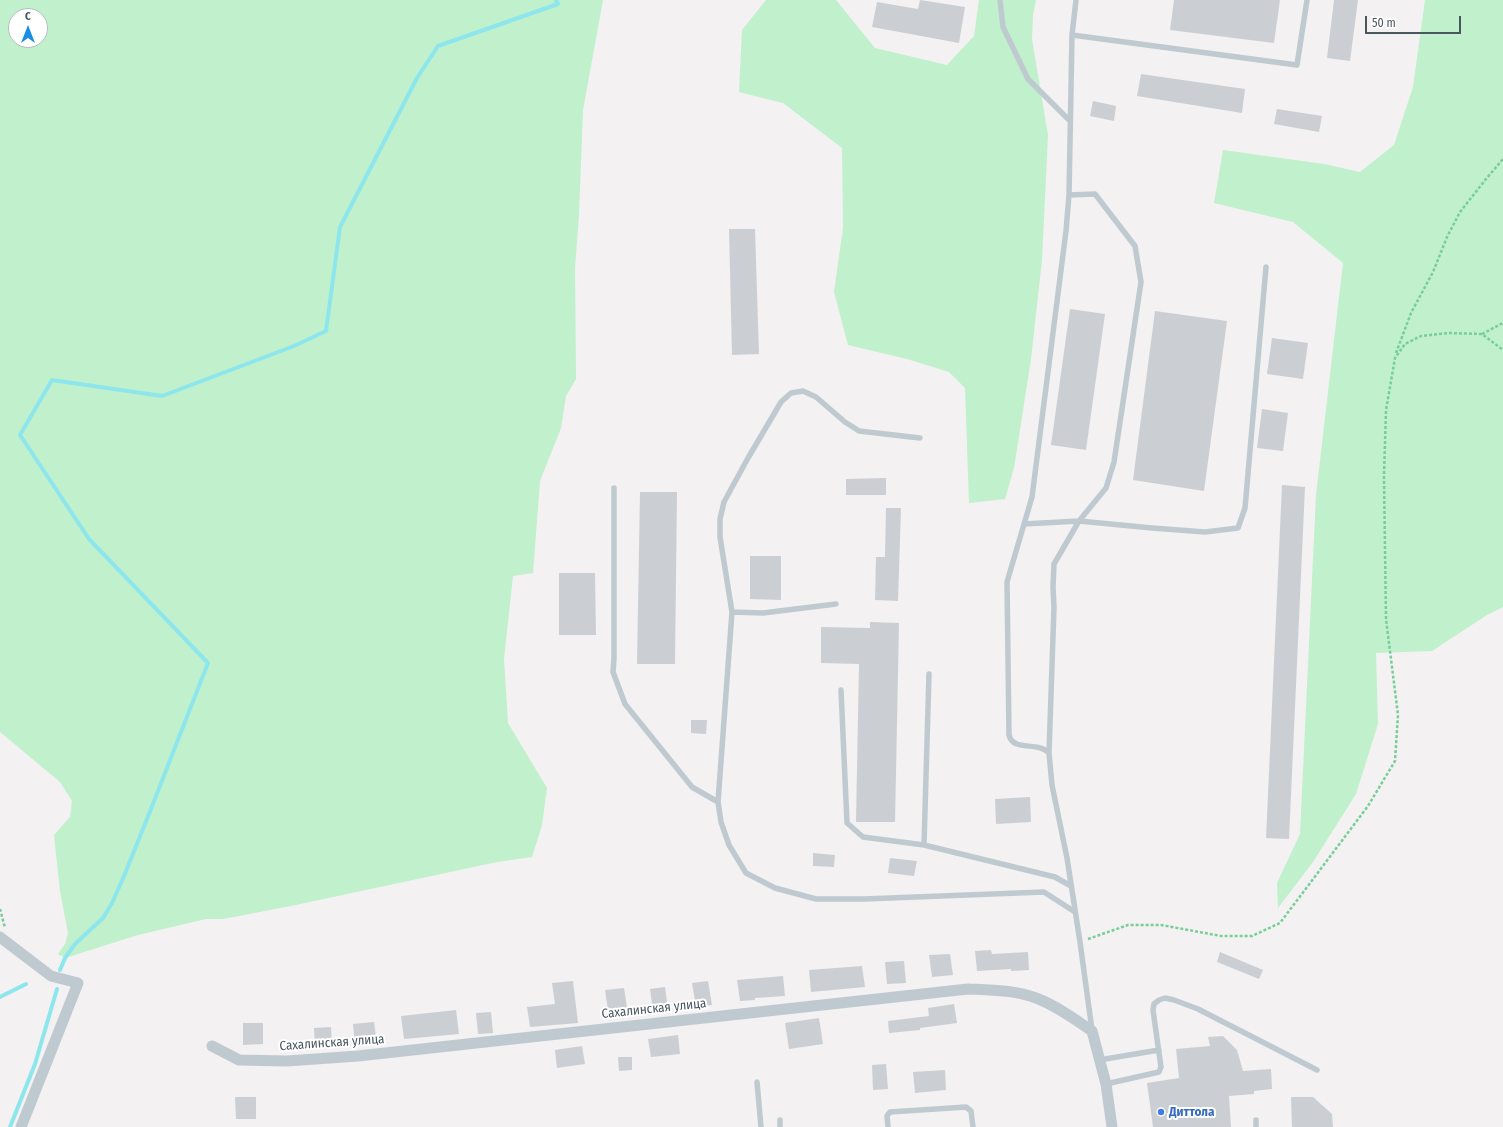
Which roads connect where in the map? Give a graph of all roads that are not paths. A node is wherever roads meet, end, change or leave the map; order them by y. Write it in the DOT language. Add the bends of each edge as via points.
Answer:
graph roads {
  1 [pos="1000,0"];
  2 [pos="1076,0"];
  3 [pos="1307,0"];
  4 [pos="1072,35"];
  5 [pos="1070,121"];
  6 [pos="1070,195"];
  7 [pos="1266,267"];
  8 [pos="920,438"];
  9 [pos="614,488"];
  10 [pos="1079,521"];
  11 [pos="1024,524"];
  12 [pos="836,604"];
  13 [pos="732,612"];
  14 [pos="929,674"];
  15 [pos="840,690"];
  16 [pos="1049,753"];
  17 [pos="718,802"];
  18 [pos="924,845"];
  19 [pos="1071,886"];
  20 [pos="1075,912"];
  21 [pos="0,937"];
  22 [pos="1092,1031"];
  23 [pos="212,1046"];
  24 [pos="1159,1050"];
  25 [pos="1099,1060"];
  26 [pos="1317,1070"];
  27 [pos="757,1082"];
  28 [pos="1106,1084"];
  29 [pos="780,1120"];
  30 [pos="1256,1120"];
  31 [pos="21,1127"];
  32 [pos="761,1127"];
  33 [pos="780,1127"];
  34 [pos="888,1127"];
  35 [pos="972,1127"];
  36 [pos="1112,1127"];
  37 [pos="1256,1127"];
  1 -- 5 [label="lane" via="1003,27 1028,78"];
  2 -- 4 [label="lane"];
  3 -- 4 [label="lane" via="1297,65"];
  4 -- 5 [label="lane"];
  5 -- 6 [label="lane"];
  6 -- 10 [label="lane" via="1096,194 1135,246 1141,282 1114,462 1106,488"];
  6 -- 11 [label="lane" via="1032,497"];
  7 -- 10 [label="lane" via="1245,508 1238,528 1205,532"];
  8 -- 13 [label="lane" via="859,431 816,397 803,391 791,393 780,402 724,502 720,519 720,537"];
  9 -- 17 [label="lane" via="613,672 625,704 687,781 692,787"];
  10 -- 11 [label="lane"];
  10 -- 16 [label="lane" via="1054,564"];
  11 -- 16 [label="lane" via="1007,582 1009,735 1015,744 1041,747"];
  12 -- 13 [label="lane" via="763,613"];
  13 -- 17 [label="lane"];
  14 -- 18 [label="lane"];
  15 -- 18 [label="lane" via="847,823 863,837"];
  16 -- 19 [label="lane" via="1052,785"];
  17 -- 20 [label="lane" via="728,845 746,873 775,888 816,899 1044,892"];
  18 -- 19 [label="lane" via="1055,877"];
  19 -- 20 [label="lane"];
  20 -- 22 [label="lane"];
  21 -- 31 [label="street" via="51,976 78,983"];
  22 -- 23 [label="street, Сахалинская улица" via="1071,1016 1036,998 1001,991 968,989 358,1056 287,1061 239,1060"];
  22 -- 25 [label="street"];
  24 -- 25 [label="lane"];
  24 -- 26 [label="lane" via="1153,1010 1154,1004 1165,998 1198,1009"];
  24 -- 28 [label="lane" via="1159,1072"];
  25 -- 28 [label="street"];
  27 -- 32 [label="lane"];
  28 -- 36 [label="street"];
  29 -- 33 [label="lane"];
  30 -- 37 [label="lane"];
  34 -- 35 [label="lane" via="887,1116 890,1112 966,1107 971,1111"];
}
